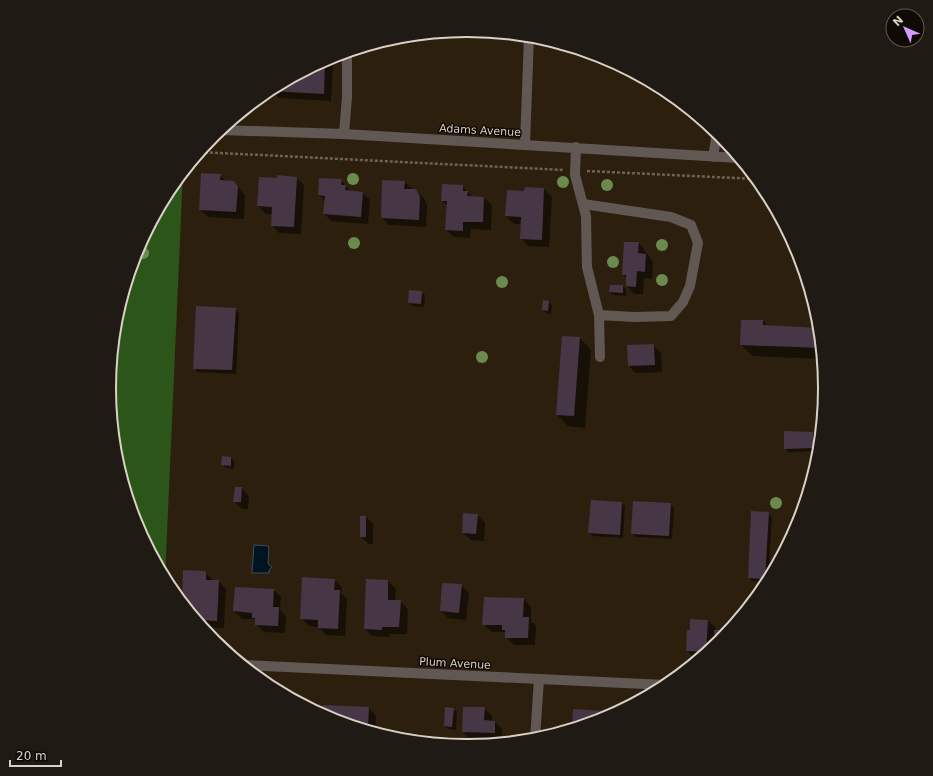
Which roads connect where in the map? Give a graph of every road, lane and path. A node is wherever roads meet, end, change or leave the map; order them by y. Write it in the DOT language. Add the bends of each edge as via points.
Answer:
graph roads {
  1 [pos="530,43"];
  2 [pos="347,59"];
  3 [pos="228,130"];
  4 [pos="344,134"];
  5 [pos="716,141"];
  6 [pos="525,144"];
  7 [pos="576,147"];
  8 [pos="207,152"];
  9 [pos="713,157"];
  10 [pos="731,158"];
  11 [pos="575,171"];
  12 [pos="748,179"];
  13 [pos="583,204"];
  14 [pos="599,315"];
  15 [pos="600,357"];
  16 [pos="252,665"];
  17 [pos="540,679"];
  18 [pos="655,684"];
  19 [pos="536,732"];
  1 -- 6 [label="street"];
  2 -- 4 [label="street"];
  3 -- 4 [label="street, Adams Avenue"];
  4 -- 6 [label="street, Adams Avenue"];
  5 -- 9 [label="street"];
  6 -- 7 [label="street, Adams Avenue"];
  7 -- 9 [label="street, Adams Avenue"];
  7 -- 11 [label="street"];
  8 -- 11 [label="path"];
  9 -- 10 [label="street, Adams Avenue"];
  11 -- 12 [label="path"];
  11 -- 13 [label="street"];
  13 -- 14 [label="street" via="586,216 587,267"];
  13 -- 14 [label="street" via="671,217 691,225 698,243 690,286 683,302 671,316"];
  14 -- 15 [label="street"];
  16 -- 17 [label="street, Plum Avenue"];
  17 -- 18 [label="street, Plum Avenue"];
  17 -- 19 [label="street"];
}
